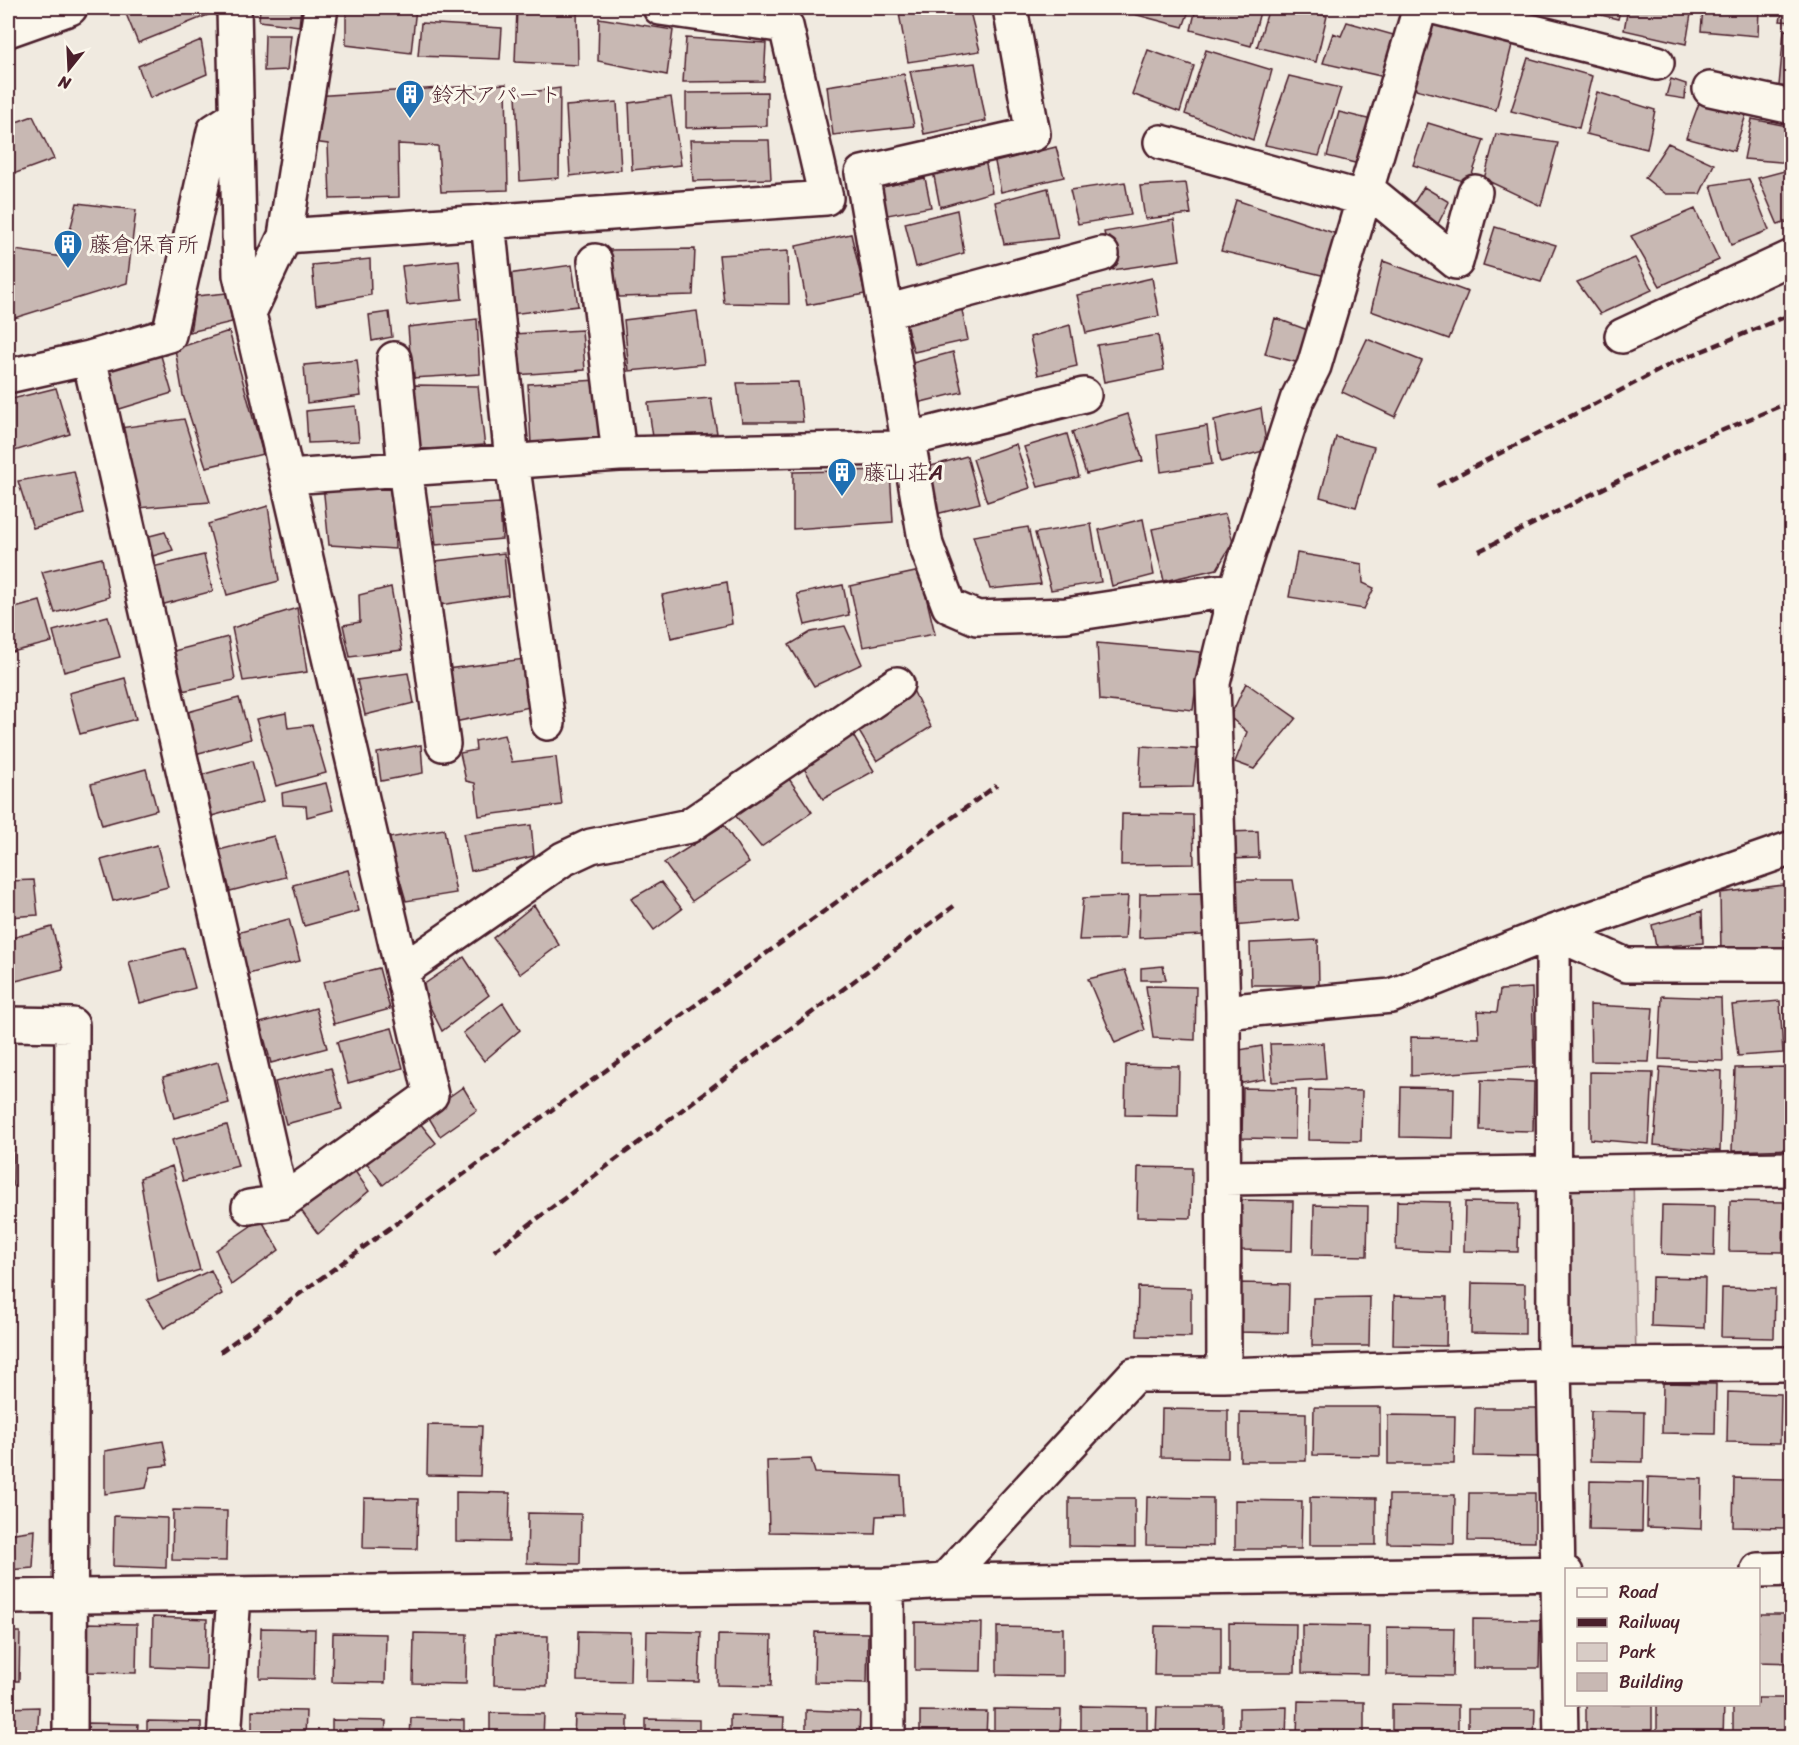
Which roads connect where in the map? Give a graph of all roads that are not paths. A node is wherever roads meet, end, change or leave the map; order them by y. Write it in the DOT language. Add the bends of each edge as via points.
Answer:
graph roads {
  1 [pos="70,8"];
  2 [pos="234,8"];
  3 [pos="321,8"];
  4 [pos="660,8"];
  5 [pos="1010,8"];
  6 [pos="1420,8"];
  7 [pos="1438,8"];
  8 [pos="8,30"];
  9 [pos="1657,63"];
  10 [pos="1710,89"];
  11 [pos="1791,107"];
  12 [pos="236,117"];
  13 [pos="1161,142"];
  14 [pos="1475,192"];
  15 [pos="1367,194"];
  16 [pos="488,222"];
  17 [pos="285,236"];
  18 [pos="1102,254"];
  19 [pos="1791,256"];
  20 [pos="595,261"];
  21 [pos="886,312"];
  22 [pos="249,313"];
  23 [pos="1622,336"];
  24 [pos="89,358"];
  25 [pos="394,359"];
  26 [pos="8,376"];
  27 [pos="1084,395"];
  28 [pos="909,439"];
  29 [pos="619,454"];
  30 [pos="512,461"];
  31 [pos="405,469"];
  32 [pos="288,477"];
  33 [pos="1236,589"];
  34 [pos="897,684"];
  35 [pos="548,723"];
  36 [pos="443,744"];
  37 [pos="1791,848"];
  38 [pos="1552,932"];
  39 [pos="1791,965"];
  40 [pos="402,971"];
  41 [pos="1223,1012"];
  42 [pos="8,1024"];
  43 [pos="1791,1169"];
  44 [pos="1553,1172"];
  45 [pos="1224,1178"];
  46 [pos="282,1202"];
  47 [pos="249,1207"];
  48 [pos="1791,1364"];
  49 [pos="1554,1365"];
  50 [pos="1224,1375"];
  51 [pos="1791,1569"];
  52 [pos="1760,1570"];
  53 [pos="1562,1573"];
  54 [pos="944,1581"];
  55 [pos="887,1586"];
  56 [pos="234,1595"];
  57 [pos="69,1596"];
  58 [pos="8,1597"];
  59 [pos="70,1737"];
  60 [pos="224,1737"];
  61 [pos="888,1737"];
  62 [pos="1561,1737"];
  1 -- 8 [label="street"];
  2 -- 12 [label="street"];
  3 -- 17 [label="street"];
  4 -- 16 [label="street" via="786,26 826,198"];
  5 -- 21 [label="street" via="1033,134 862,173"];
  6 -- 15 [label="street"];
  7 -- 9 [label="street"];
  10 -- 11 [label="street"];
  12 -- 22 [label="street" via="240,275"];
  12 -- 24 [label="street" via="214,131 169,335"];
  13 -- 15 [label="street"];
  14 -- 15 [label="street" via="1456,262"];
  15 -- 33 [label="street" via="1314,366 1297,400"];
  16 -- 17 [label="street"];
  16 -- 30 [label="street"];
  17 -- 22 [label="street"];
  18 -- 21 [label="street"];
  19 -- 23 [label="street"];
  20 -- 29 [label="street"];
  21 -- 28 [label="street"];
  22 -- 32 [label="street"];
  24 -- 26 [label="street"];
  24 -- 46 [label="street"];
  25 -- 31 [label="street"];
  27 -- 28 [label="street"];
  28 -- 29 [label="street" via="895,448"];
  28 -- 33 [label="street" via="926,545 950,606 977,618 1066,615"];
  29 -- 30 [label="street"];
  30 -- 31 [label="street"];
  30 -- 35 [label="street"];
  31 -- 32 [label="street"];
  31 -- 36 [label="street"];
  32 -- 40 [label="street"];
  33 -- 41 [label="street" via="1213,682"];
  34 -- 40 [label="street" via="689,826 591,846 563,859"];
  37 -- 38 [label="street"];
  38 -- 39 [label="street" via="1626,965"];
  38 -- 41 [label="street" via="1391,996"];
  38 -- 44 [label="street"];
  40 -- 46 [label="street" via="430,1095"];
  41 -- 45 [label="street"];
  42 -- 57 [label="street" via="72,1025"];
  43 -- 44 [label="street"];
  44 -- 45 [label="street"];
  44 -- 49 [label="street"];
  45 -- 50 [label="street"];
  46 -- 47 [label="street"];
  48 -- 49 [label="street"];
  49 -- 50 [label="street"];
  49 -- 53 [label="street"];
  50 -- 54 [label="street" via="1134,1376"];
  51 -- 52 [label="street"];
  53 -- 54 [label="street"];
  53 -- 62 [label="street"];
  54 -- 55 [label="street"];
  55 -- 56 [label="street"];
  55 -- 61 [label="street"];
  56 -- 57 [label="street"];
  56 -- 60 [label="street"];
  57 -- 58 [label="street"];
  57 -- 59 [label="street"];
}
